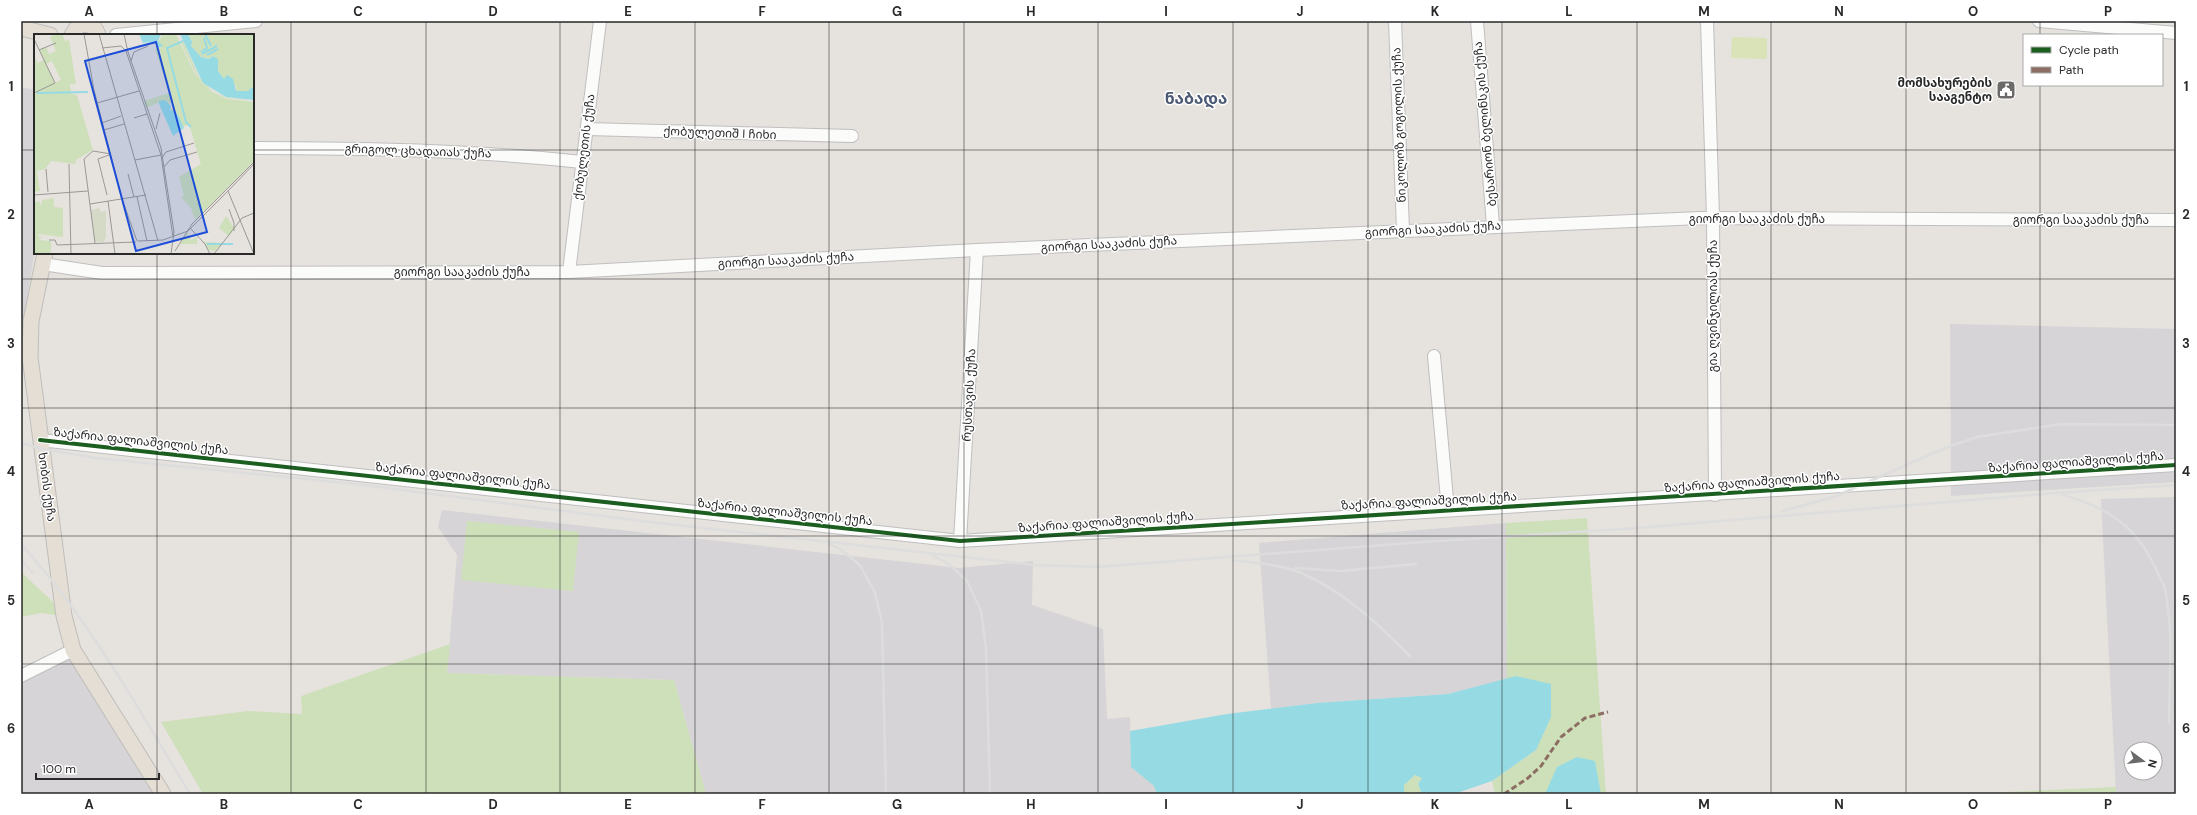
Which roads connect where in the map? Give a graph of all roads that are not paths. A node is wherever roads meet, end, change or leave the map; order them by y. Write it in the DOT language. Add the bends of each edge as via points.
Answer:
graph roads {
  1 [pos="256,21"];
  2 [pos="600,21"];
  3 [pos="1395,21"];
  4 [pos="1477,21"];
  5 [pos="1707,21"];
  6 [pos="2039,21"];
  7 [pos="21,28"];
  8 [pos="96,28"];
  9 [pos="73,32"];
  10 [pos="2176,33"];
  11 [pos="48,34"];
  12 [pos="126,34"];
  13 [pos="587,129"];
  14 [pos="852,136"];
  15 [pos="254,148"];
  16 [pos="582,162"];
  17 [pos="1713,218"];
  18 [pos="2176,220"];
  19 [pos="1493,226"];
  20 [pos="1403,230"];
  21 [pos="978,250"];
  22 [pos="44,258"];
  23 [pos="569,272"];
  24 [pos="1434,356"];
  25 [pos="40,440"];
  26 [pos="2176,465"];
  27 [pos="1715,495"];
  28 [pos="1448,510"];
  29 [pos="960,541"];
  30 [pos="73,650"];
  31 [pos="21,676"];
  32 [pos="163,794"];
  1 -- 12 [label="street"];
  2 -- 13 [label="street, ქობულეთის ქუჩა"];
  3 -- 20 [label="street, ნიკოლოზ გოგოლის ქუჩა"];
  4 -- 19 [label="street, ბესარიონ ბელინსკის ქუჩა"];
  5 -- 17 [label="street, გია ღვინჯილიას ქუჩა"];
  6 -- 10 [label="street"];
  7 -- 11 [label="main road"];
  8 -- 9 [label="main road" via="82,25"];
  9 -- 11 [label="main road"];
  13 -- 14 [label="street, ქობულეთიშ I ჩიხი"];
  13 -- 16 [label="street, ქობულეთის ქუჩა"];
  15 -- 16 [label="street, გრიგოლ ცხადაიას ქუჩა" via="377,148 505,153"];
  16 -- 23 [label="street, ქობულეთის ქუჩა"];
  17 -- 18 [label="street, გიორგი სააკაძის ქუჩა"];
  17 -- 19 [label="street, გიორგი სააკაძის ქუჩა"];
  17 -- 27 [label="street, გია ღვინჯილიას ქუჩა"];
  19 -- 20 [label="street, გიორგი სააკაძის ქუჩა"];
  20 -- 21 [label="street, გიორგი სააკაძის ქუჩა"];
  21 -- 23 [label="street, გიორგი სააკაძის ქუჩა"];
  21 -- 29 [label="street, რუსთავის ქუჩა"];
  22 -- 23 [label="street, გიორგი სააკაძის ქუჩა" via="102,273"];
  22 -- 25 [label="main road, ხობის ქუჩა" via="31,320 30,357"];
  24 -- 28 [label="street"];
  25 -- 29 [label="street, ზაქარია ფალიაშვილის ქუჩა"];
  25 -- 30 [label="main road, ხობის ქუჩა" via="64,616"];
  26 -- 27 [label="street, ზაქარია ფალიაშვილის ქუჩა"];
  27 -- 28 [label="street, ზაქარია ფალიაშვილის ქუჩა"];
  28 -- 29 [label="street, ზაქარია ფალიაშვილის ქუჩა"];
  30 -- 31 [label="street"];
  30 -- 32 [label="main road, ხობის ქუჩა"];
}
